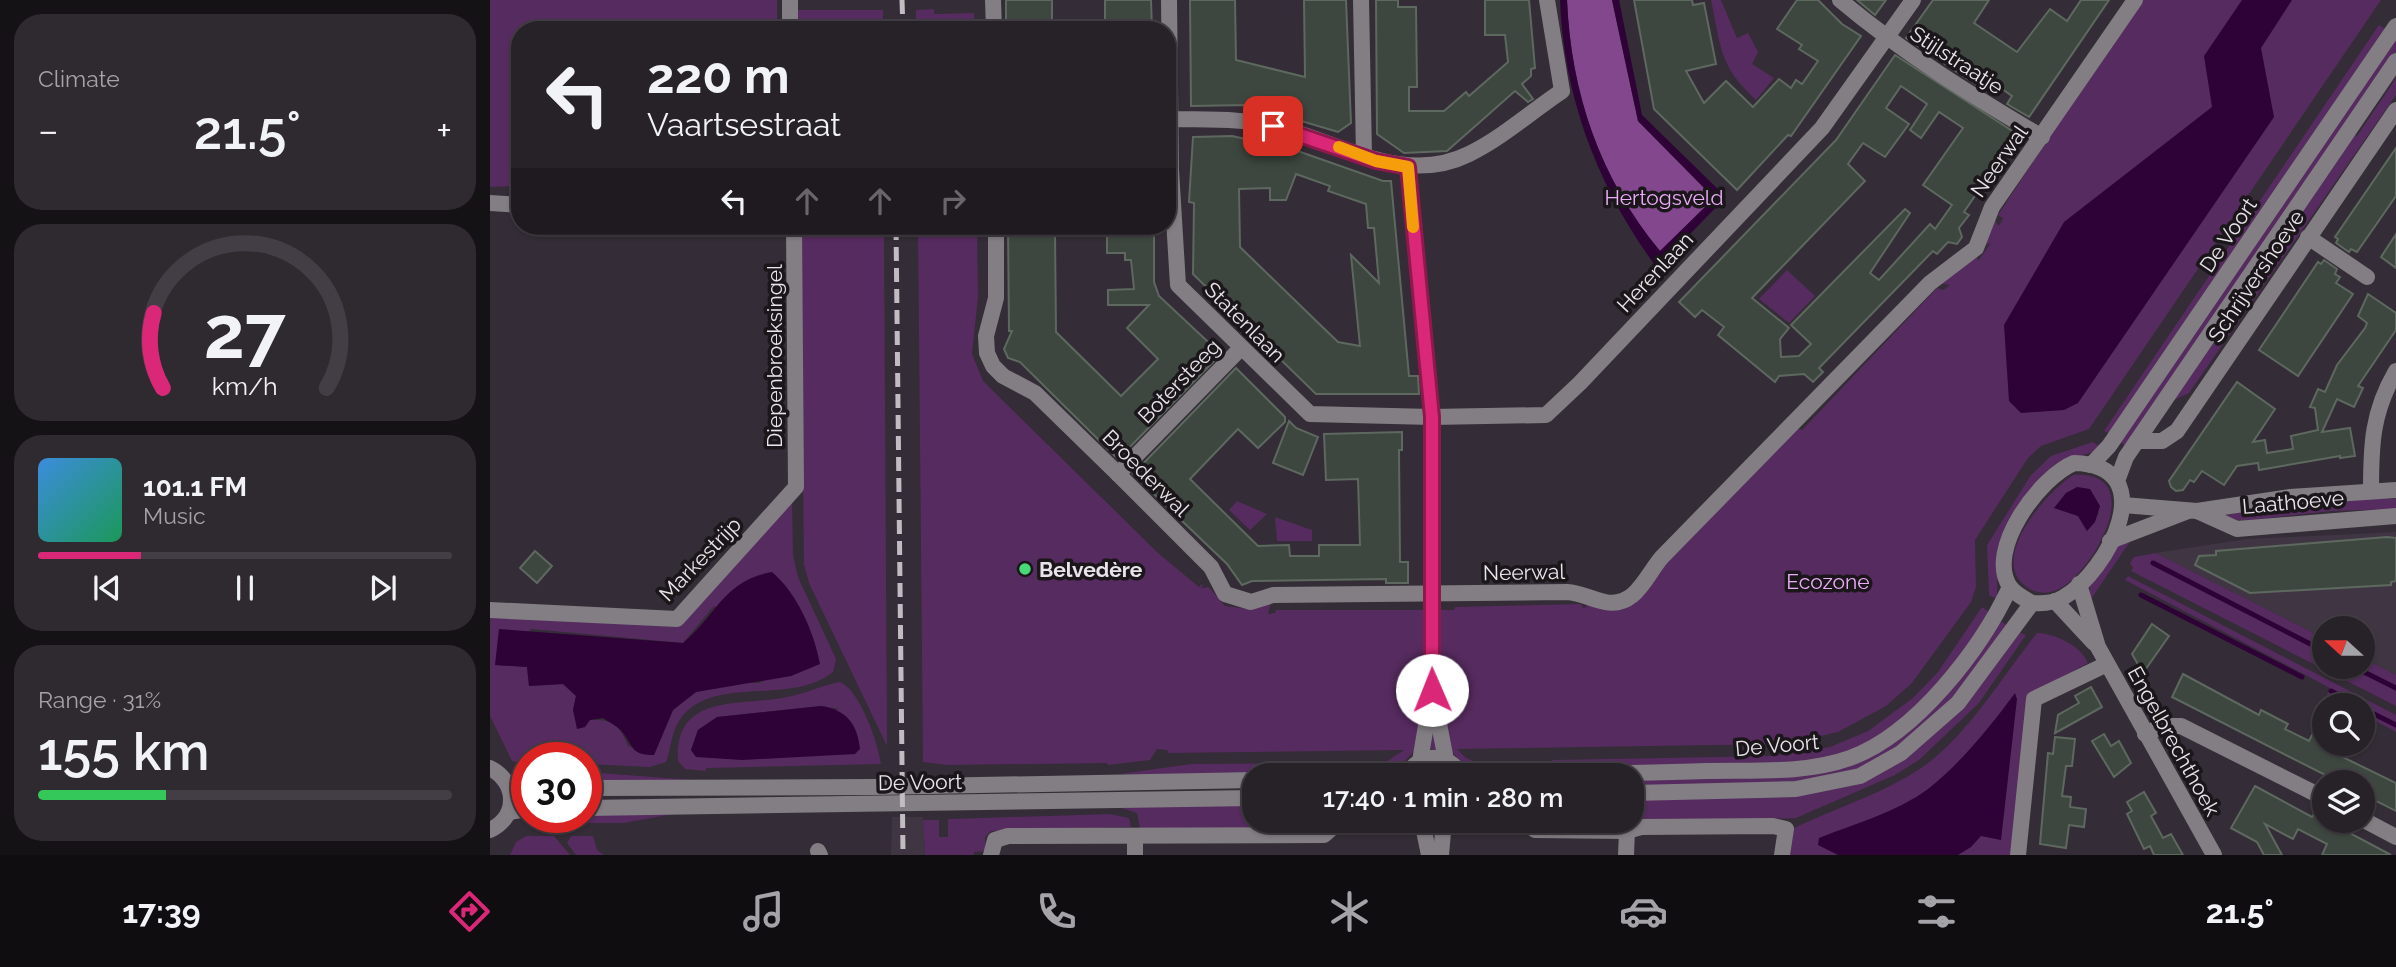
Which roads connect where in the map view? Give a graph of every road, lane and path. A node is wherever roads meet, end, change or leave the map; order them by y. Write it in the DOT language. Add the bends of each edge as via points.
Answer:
graph roads {
  1 [pos="790,0"];
  2 [pos="993,0"];
  3 [pos="1169,0"];
  4 [pos="1361,0"];
  5 [pos="1547,0"];
  6 [pos="1840,0"];
  7 [pos="1913,0"];
  8 [pos="2135,0"];
  9 [pos="790,21"];
  10 [pos="994,21"];
  11 [pos="1169,21"];
  12 [pos="2396,26"];
  13 [pos="1886,39"];
  14 [pos="2396,61"];
  15 [pos="2396,110"];
  16 [pos="1176,119"];
  17 [pos="2042,137"];
  18 [pos="1364,155"];
  19 [pos="1408,167"];
  20 [pos="490,203"];
  21 [pos="511,204"];
  22 [pos="794,235"];
  23 [pos="996,235"];
  24 [pos="1172,235"];
  25 [pos="2308,237"];
  26 [pos="2367,277"];
  27 [pos="1241,348"];
  28 [pos="2396,371"];
  29 [pos="1432,417"];
  30 [pos="2137,441"];
  31 [pos="2091,464"];
  32 [pos="1118,474"];
  33 [pos="2117,481"];
  34 [pos="796,487"];
  35 [pos="2371,490"];
  36 [pos="2396,490"];
  37 [pos="2123,505"];
  38 [pos="2192,511"];
  39 [pos="2396,516"];
  40 [pos="2110,541"];
  41 [pos="2079,584"];
  42 [pos="2010,587"];
  43 [pos="1432,594"];
  44 [pos="1451,594"];
  45 [pos="2055,601"];
  46 [pos="2032,603"];
  47 [pos="490,610"];
  48 [pos="2098,648"];
  49 [pos="2107,664"];
  50 [pos="1432,690"];
  51 [pos="2145,734"];
  52 [pos="1446,760"];
  53 [pos="1410,763"];
  54 [pos="1420,763"];
  55 [pos="1449,763"];
  56 [pos="491,765"];
  57 [pos="1644,773"];
  58 [pos="1242,780"];
  59 [pos="509,784"];
  60 [pos="602,788"];
  61 [pos="2312,792"];
  62 [pos="1644,793"];
  63 [pos="1242,798"];
  64 [pos="602,808"];
  65 [pos="509,812"];
  66 [pos="2375,826"];
  67 [pos="1644,827"];
  68 [pos="491,833"];
  69 [pos="1326,833"];
  70 [pos="1425,833"];
  71 [pos="1443,833"];
  72 [pos="1627,833"];
  73 [pos="1135,836"];
  74 [pos="2396,837"];
  75 [pos="991,855"];
  76 [pos="1135,855"];
  77 [pos="1429,855"];
  78 [pos="1441,855"];
  79 [pos="1626,855"];
  80 [pos="1782,855"];
  81 [pos="2018,855"];
  82 [pos="2214,855"];
  1 -- 9 [label="street"];
  2 -- 10 [label="street"];
  3 -- 11 [label="street, Statenlaan"];
  4 -- 18 [label="street"];
  5 -- 19 [label="street" via="1562,91 1469,154 1445,163"];
  6 -- 13 [label="street, Stijlstraatje"];
  7 -- 13 [label="street, Herenlaan"];
  8 -- 17 [label="street, Neerwal"];
  12 -- 31 [label="street, De Voort" via="2109,446"];
  13 -- 17 [label="street, Stijlstraatje"];
  13 -- 29 [label="street, Herenlaan" via="1822,128 1546,415"];
  14 -- 30 [label="street, De Voort"];
  15 -- 25 [label="street, Schrijvershoeve"];
  16 -- 18 [label="street" via="1235,120 1279,127"];
  17 -- 44 [label="street, Neerwal" via="1992,207 1976,248 1942,272 1825,390 1662,557 1639,590 1623,601 1604,602 1575,593"];
  18 -- 19 [label="street"];
  19 -- 29 [label="street"];
  20 -- 21 [label="street"];
  22 -- 34 [label="street, Diepenbroeksingel"];
  23 -- 32 [label="street, Broederwal" via="996,298 986,336 990,359 1003,376 1035,393"];
  24 -- 27 [label="street, Statenlaan" via="1178,285"];
  25 -- 26 [label="street"];
  25 -- 30 [label="street, Schrijvershoeve" via="2176,431 2169,439"];
  27 -- 29 [label="street, Statenlaan" via="1310,414"];
  27 -- 32 [label="street, Botersteeg"];
  28 -- 35 [label="street" via="2385,390 2371,437"];
  29 -- 43 [label="street"];
  30 -- 33 [label="street, De Voort"];
  31 -- 33 [label="street" via="2107,469"];
  31 -- 42 [label="street" via="2074,463 2055,472 2023,512 2004,554"];
  32 -- 43 [label="street, Broederwal" via="1211,567 1219,586 1236,599"];
  33 -- 37 [label="street"];
  34 -- 47 [label="street, Markestrijp" via="677,619"];
  35 -- 36 [label="street, Laathoeve"];
  35 -- 38 [label="street, Laathoeve"];
  37 -- 38 [label="street, Laathoeve"];
  37 -- 40 [label="street"];
  38 -- 39 [label="street, Laathoeve" via="2237,529"];
  38 -- 40 [label="street, Laathoeve"];
  40 -- 41 [label="street"];
  41 -- 45 [label="street"];
  41 -- 48 [label="street, Engelbrechthoek"];
  42 -- 46 [label="street"];
  42 -- 57 [label="street, De Voort" via="1937,696 1894,735 1849,758 1793,770"];
  43 -- 44 [label="street, Broederwal"];
  43 -- 50 [label="street"];
  45 -- 46 [label="street"];
  45 -- 48 [label="street, Engelbrechthoek"];
  46 -- 62 [label="street, De Voort" via="1958,703 1901,753 1860,776 1796,789"];
  48 -- 49 [label="street, Engelbrechthoek"];
  49 -- 51 [label="street, Engelbrechthoek"];
  49 -- 81 [label="street" via="2034,699"];
  50 -- 52 [label="street"];
  50 -- 53 [label="street"];
  51 -- 61 [label="street" via="2162,726 2181,726"];
  51 -- 82 [label="street, Engelbrechthoek"];
  52 -- 54 [label="street" via="1428,758"];
  52 -- 55 [label="street"];
  56 -- 59 [label="street"];
  58 -- 60 [label="street, De Voort"];
  59 -- 65 [label="street"];
  63 -- 64 [label="street, De Voort"];
  65 -- 68 [label="street"];
  66 -- 74 [label="street"];
  67 -- 80 [label="street" via="1773,826 1786,829"];
  69 -- 73 [label="street"];
  70 -- 77 [label="street"];
  71 -- 78 [label="street"];
  72 -- 79 [label="street"];
  73 -- 75 [label="street" via="1008,836 995,841"];
  73 -- 76 [label="street"];
}
